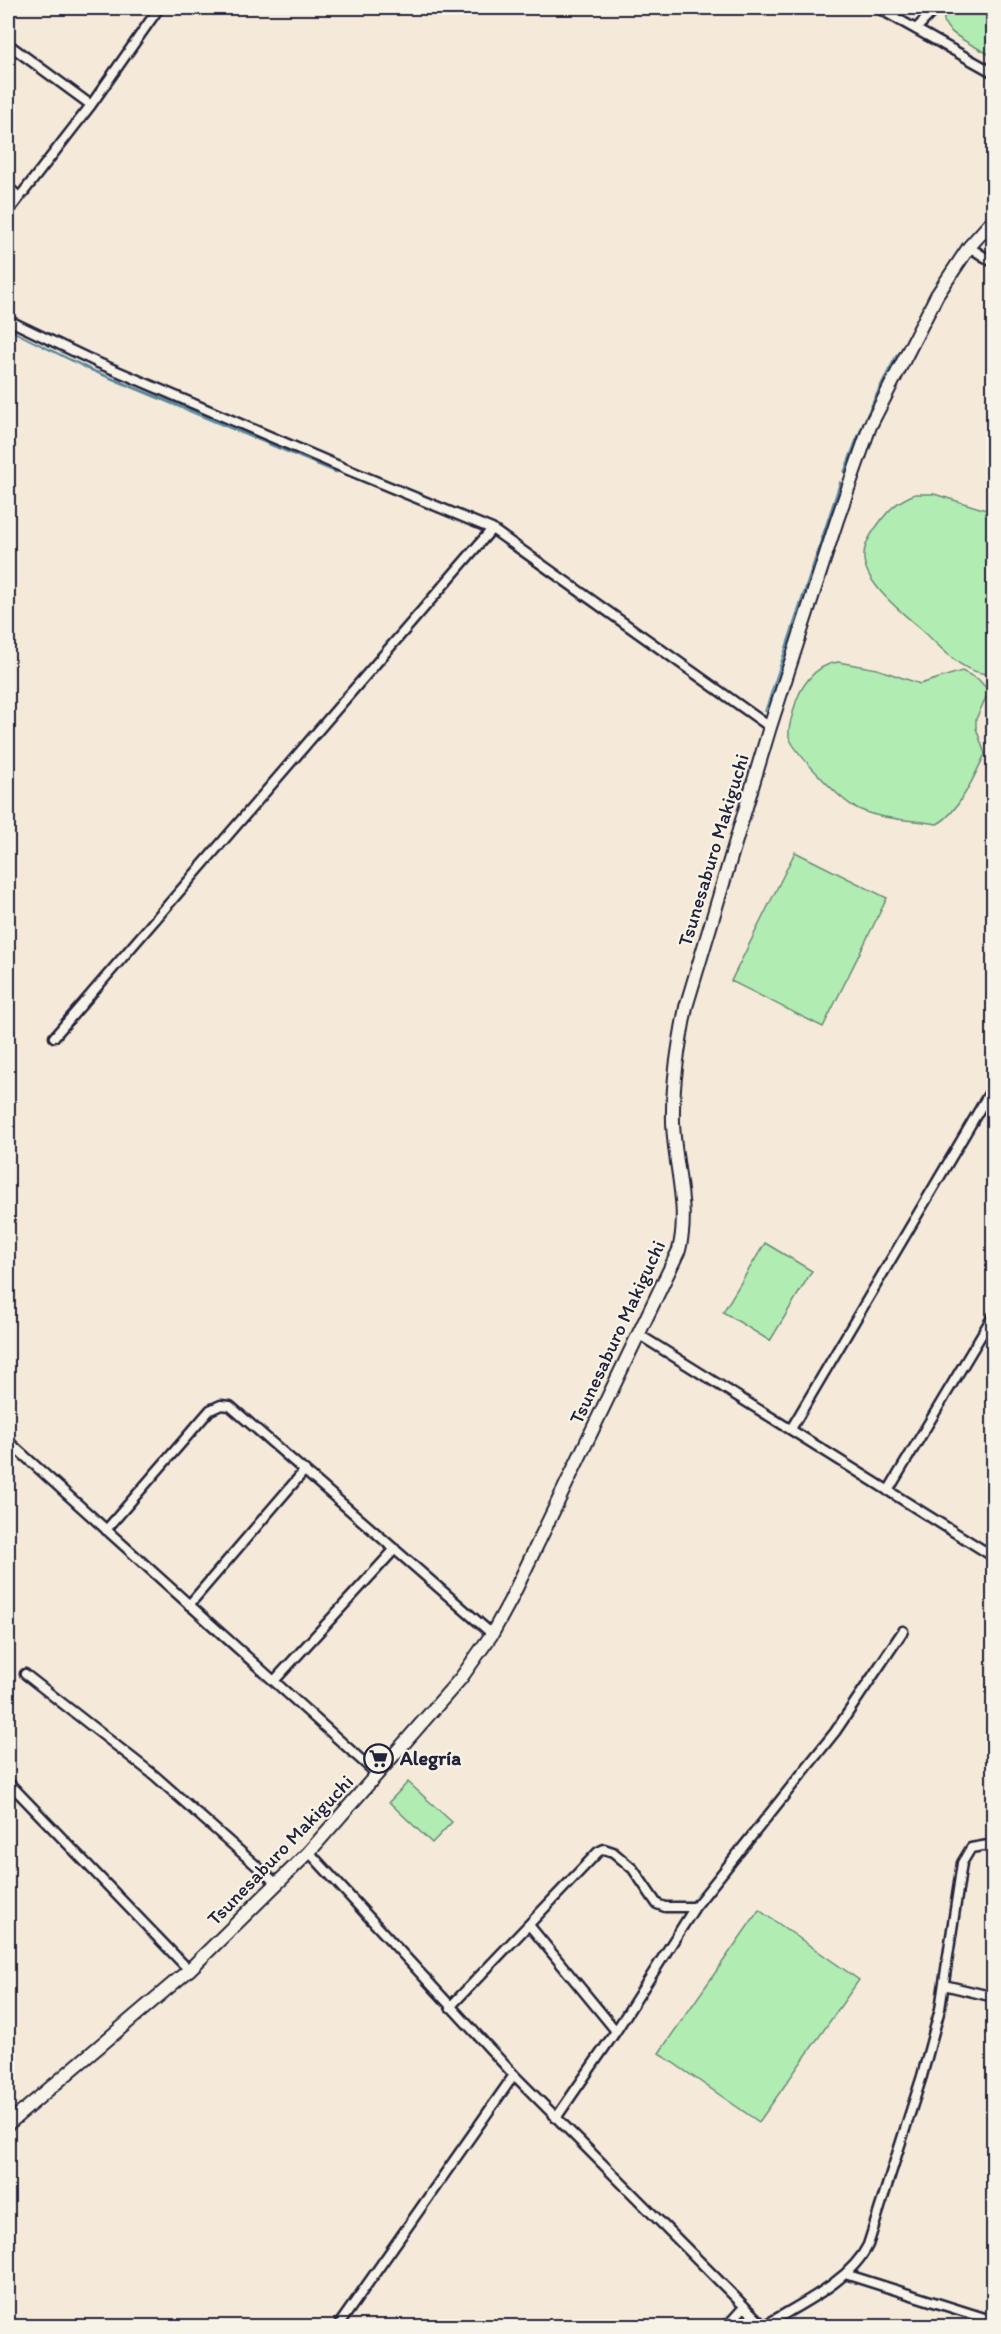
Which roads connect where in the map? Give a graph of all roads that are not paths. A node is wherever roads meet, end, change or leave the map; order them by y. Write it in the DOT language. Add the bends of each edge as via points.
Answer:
graph roads {
  1 [pos="158,8"];
  2 [pos="878,8"];
  3 [pos="936,8"];
  4 [pos="916,29"];
  5 [pos="8,44"];
  6 [pos="993,73"];
  7 [pos="91,105"];
  8 [pos="8,187"];
  9 [pos="19,197"];
  10 [pos="8,212"];
  11 [pos="993,219"];
  12 [pos="969,248"];
  13 [pos="993,263"];
  14 [pos="8,320"];
  15 [pos="492,528"];
  16 [pos="770,727"];
  17 [pos="54,1036"];
  18 [pos="993,1085"];
  19 [pos="993,1314"];
  20 [pos="638,1334"];
  21 [pos="790,1429"];
  22 [pos="8,1442"];
  23 [pos="305,1470"];
  24 [pos="888,1491"];
  25 [pos="106,1530"];
  26 [pos="395,1549"];
  27 [pos="993,1557"];
  28 [pos="189,1605"];
  29 [pos="903,1631"];
  30 [pos="492,1634"];
  31 [pos="25,1674"];
  32 [pos="274,1682"];
  33 [pos="378,1775"];
  34 [pos="8,1782"];
  35 [pos="993,1844"];
  36 [pos="309,1852"];
  37 [pos="277,1884"];
  38 [pos="695,1907"];
  39 [pos="529,1925"];
  40 [pos="189,1970"];
  41 [pos="944,1985"];
  42 [pos="993,1997"];
  43 [pos="450,2007"];
  44 [pos="616,2031"];
  45 [pos="514,2075"];
  46 [pos="556,2118"];
  47 [pos="8,2124"];
  48 [pos="845,2274"];
  49 [pos="744,2307"];
  50 [pos="993,2321"];
  51 [pos="338,2326"];
  52 [pos="727,2326"];
  53 [pos="764,2326"];
  1 -- 7 [label="street"];
  2 -- 4 [label="street"];
  3 -- 4 [label="street"];
  4 -- 6 [label="street"];
  5 -- 7 [label="street"];
  7 -- 9 [label="street"];
  8 -- 9 [label="street"];
  9 -- 10 [label="street"];
  11 -- 12 [label="street, Tsunesaburo Makiguchi"];
  12 -- 13 [label="street"];
  12 -- 16 [label="street, Tsunesaburo Makiguchi" via="937,295 870,426"];
  14 -- 15 [label="street" via="106,367"];
  15 -- 16 [label="street"];
  15 -- 17 [label="street"];
  16 -- 20 [label="street, Tsunesaburo Makiguchi" via="686,1007 673,1121 682,1238"];
  18 -- 21 [label="street"];
  19 -- 24 [label="street"];
  20 -- 21 [label="street"];
  20 -- 30 [label="street, Tsunesaburo Makiguchi"];
  21 -- 24 [label="street"];
  22 -- 25 [label="street"];
  23 -- 25 [label="street" via="238,1411 221,1405 210,1410"];
  23 -- 26 [label="street"];
  23 -- 28 [label="street"];
  24 -- 27 [label="street"];
  25 -- 28 [label="street"];
  26 -- 30 [label="street"];
  26 -- 32 [label="street"];
  28 -- 32 [label="street"];
  29 -- 38 [label="street" via="835,1732"];
  30 -- 33 [label="street, Tsunesaburo Makiguchi" via="461,1678"];
  31 -- 37 [label="street" via="154,1775"];
  32 -- 33 [label="street"];
  33 -- 36 [label="street, Tsunesaburo Makiguchi"];
  34 -- 40 [label="street"];
  35 -- 41 [label="street" via="971,1848 962,1863"];
  36 -- 37 [label="street, Tsunesaburo Makiguchi"];
  36 -- 43 [label="street"];
  37 -- 40 [label="street, Tsunesaburo Makiguchi"];
  38 -- 39 [label="street" via="657,1904 633,1869 604,1849"];
  38 -- 44 [label="street"];
  39 -- 43 [label="street"];
  39 -- 44 [label="street"];
  40 -- 47 [label="street, Tsunesaburo Makiguchi"];
  41 -- 42 [label="street"];
  41 -- 48 [label="street" via="922,2076 870,2239 863,2255"];
  43 -- 45 [label="street"];
  44 -- 46 [label="street"];
  45 -- 46 [label="street"];
  45 -- 51 [label="street"];
  46 -- 49 [label="street"];
  48 -- 50 [label="street"];
  48 -- 53 [label="street"];
  49 -- 52 [label="street"];
  49 -- 53 [label="street"];
}
